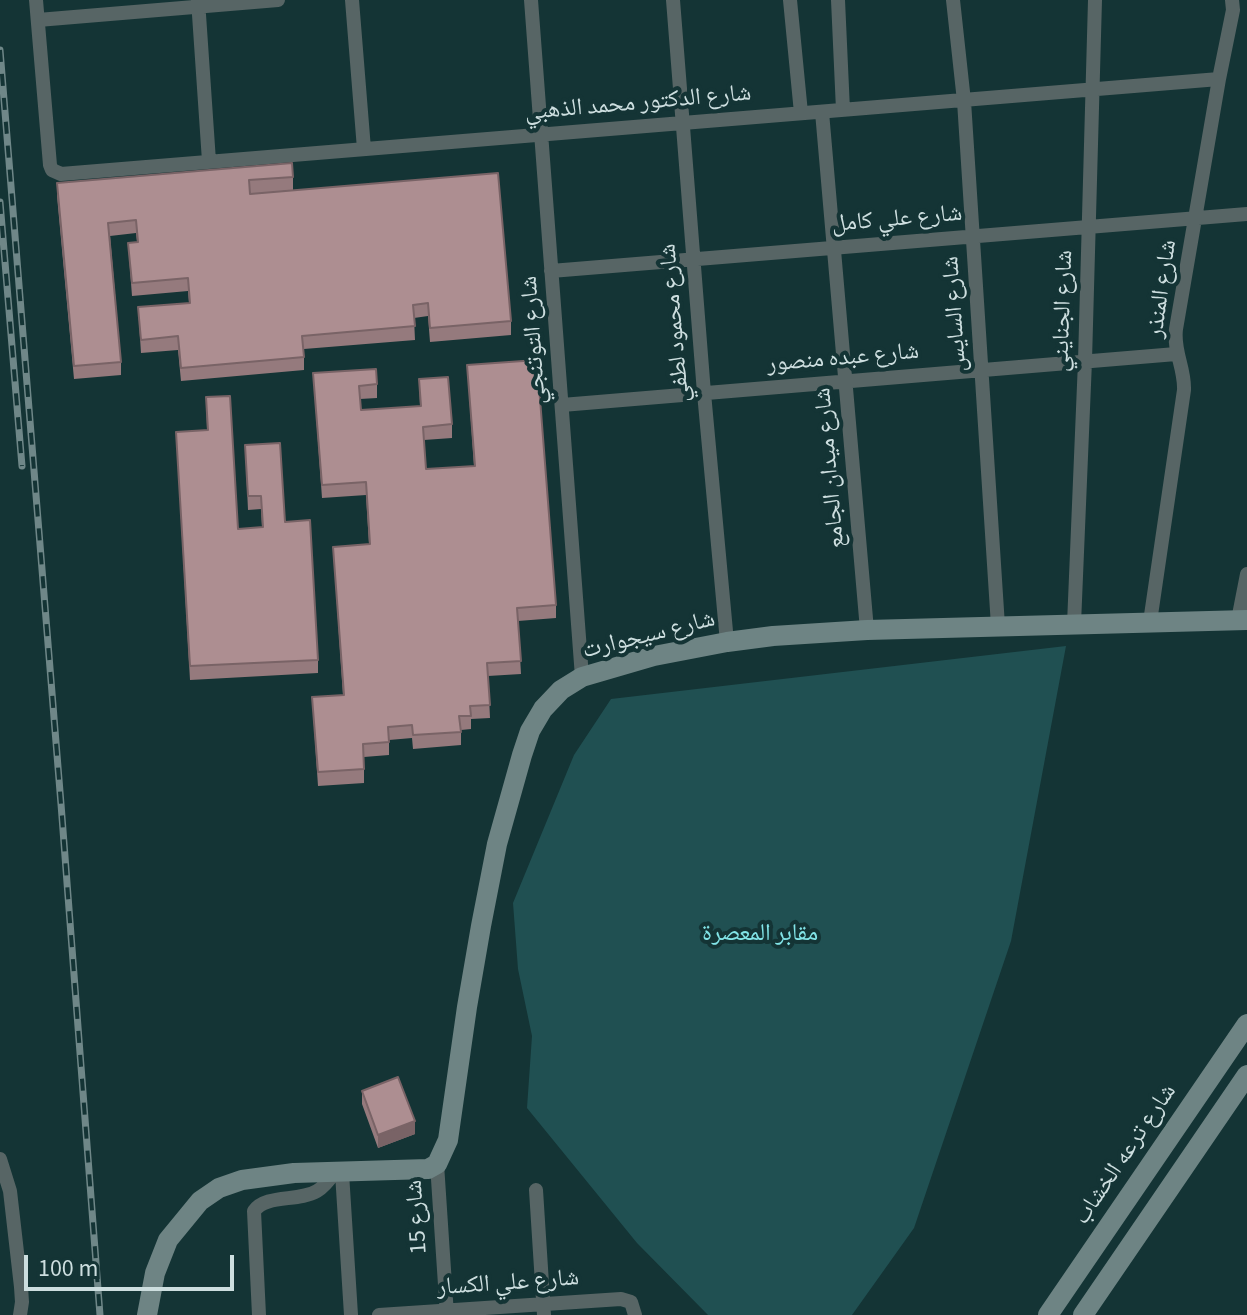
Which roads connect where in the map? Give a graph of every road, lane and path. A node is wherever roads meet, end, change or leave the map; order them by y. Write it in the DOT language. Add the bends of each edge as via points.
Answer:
graph roads {
  1 [pos="36,0"];
  2 [pos="278,0"];
  3 [pos="352,0"];
  4 [pos="531,0"];
  5 [pos="673,0"];
  6 [pos="790,0"];
  7 [pos="838,0"];
  8 [pos="953,0"];
  9 [pos="1095,0"];
  10 [pos="198,3"];
  11 [pos="1233,5"];
  12 [pos="38,20"];
  13 [pos="1219,79"];
  14 [pos="1092,90"];
  15 [pos="964,101"];
  16 [pos="843,110"];
  17 [pos="822,112"];
  18 [pos="801,113"];
  19 [pos="683,123"];
  20 [pos="541,134"];
  21 [pos="364,149"];
  22 [pos="209,161"];
  23 [pos="1247,214"];
  24 [pos="1195,217"];
  25 [pos="1088,226"];
  26 [pos="973,236"];
  27 [pos="834,247"];
  28 [pos="693,259"];
  29 [pos="551,271"];
  30 [pos="1176,354"];
  31 [pos="1085,361"];
  32 [pos="982,370"];
  33 [pos="845,381"];
  34 [pos="704,393"];
  35 [pos="562,405"];
  36 [pos="1247,574"];
  37 [pos="1242,620"];
  38 [pos="1150,622"];
  39 [pos="1074,624"];
  40 [pos="998,626"];
  41 [pos="867,630"];
  42 [pos="727,642"];
  43 [pos="582,677"];
  44 [pos="1247,1024"];
  45 [pos="1247,1075"];
  46 [pos="0,1159"];
  47 [pos="437,1164"];
  48 [pos="339,1172"];
  49 [pos="536,1190"];
  50 [pos="544,1310"];
  51 [pos="635,1312"];
  52 [pos="446,1313"];
  53 [pos="20,1315"];
  54 [pos="147,1315"];
  55 [pos="259,1315"];
  56 [pos="351,1315"];
  57 [pos="379,1315"];
  58 [pos="1048,1315"];
  59 [pos="1083,1315"];
  1 -- 12 [label="street"];
  2 -- 10 [label="street"];
  3 -- 21 [label="street"];
  4 -- 20 [label="street, شارع التوتنجي"];
  5 -- 19 [label="street, شارع محمود لطفي"];
  6 -- 18 [label="street"];
  7 -- 16 [label="street"];
  8 -- 15 [label="street, شارع السايس"];
  9 -- 14 [label="street, شارع الجنايني"];
  10 -- 12 [label="street"];
  10 -- 22 [label="street"];
  11 -- 13 [label="street, شارع المنذر"];
  12 -- 22 [label="street, شارع الدكتور محمد الذهبي" via="52,170 61,174"];
  13 -- 14 [label="street, شارع الدكتور محمد الذهبي"];
  13 -- 24 [label="street, شارع المنذر"];
  14 -- 15 [label="street, شارع الدكتور محمد الذهبي"];
  14 -- 25 [label="street, شارع الجنايني"];
  15 -- 16 [label="street, شارع الدكتور محمد الذهبي"];
  15 -- 26 [label="street, شارع السايس"];
  16 -- 17 [label="street, شارع الدكتور محمد الذهبي"];
  17 -- 18 [label="street, شارع الدكتور محمد الذهبي"];
  17 -- 27 [label="street, شارع ميدان الجامع"];
  18 -- 19 [label="street, شارع الدكتور محمد الذهبي"];
  19 -- 20 [label="street, شارع الدكتور محمد الذهبي"];
  19 -- 28 [label="street, شارع محمود لطفي"];
  20 -- 21 [label="street, شارع الدكتور محمد الذهبي"];
  20 -- 29 [label="street, شارع التوتنجي"];
  21 -- 22 [label="street, شارع الدكتور محمد الذهبي"];
  23 -- 24 [label="street, شارع علي كامل"];
  24 -- 25 [label="street, شارع علي كامل"];
  24 -- 30 [label="street, شارع المنذر"];
  25 -- 26 [label="street, شارع علي كامل"];
  25 -- 31 [label="street, شارع الجنايني"];
  26 -- 27 [label="street, شارع علي كامل"];
  26 -- 32 [label="street, شارع السايس"];
  27 -- 28 [label="street, شارع علي كامل"];
  27 -- 33 [label="street, شارع ميدان الجامع"];
  28 -- 29 [label="street, شارع علي كامل"];
  28 -- 34 [label="street, شارع محمود لطفي"];
  29 -- 35 [label="street, شارع التوتنجي"];
  30 -- 31 [label="street, شارع عبده منصور"];
  30 -- 38 [label="street, شارع المنذر" via="1184,390"];
  31 -- 32 [label="street, شارع عبده منصور"];
  31 -- 39 [label="street, شارع الجنايني"];
  32 -- 33 [label="street, شارع عبده منصور"];
  32 -- 40 [label="street, شارع السايس"];
  33 -- 34 [label="street, شارع عبده منصور"];
  33 -- 41 [label="street, شارع ميدان الجامع"];
  34 -- 35 [label="street, شارع عبده منصور"];
  34 -- 42 [label="street, شارع محمود لطفي"];
  35 -- 43 [label="street, شارع التوتنجي"];
  36 -- 37 [label="street"];
  37 -- 38 [label="street, شارع سيجوارت"];
  38 -- 39 [label="street, شارع سيجوارت"];
  39 -- 40 [label="street, شارع سيجوارت"];
  40 -- 41 [label="street, شارع سيجوارت"];
  41 -- 42 [label="street, شارع سيجوارت"];
  42 -- 43 [label="street, شارع سيجوارت"];
  43 -- 47 [label="street, شارع سيجوارت" via="543,709 522,755 497,844 448,1140"];
  44 -- 58 [label="street, شارع ترعه الخشاب"];
  45 -- 59 [label="street"];
  46 -- 53 [label="street" via="10,1191"];
  47 -- 48 [label="street" via="428,1169"];
  47 -- 52 [label="street, شارع 15"];
  48 -- 54 [label="street" via="242,1180 200,1201 168,1240"];
  48 -- 55 [label="street" via="315,1192 265,1202 254,1211"];
  48 -- 56 [label="street"];
  49 -- 50 [label="street"];
  50 -- 51 [label="street, شارع علي الكسار" via="625,1299"];
  50 -- 52 [label="street, شارع علي الكسار"];
  52 -- 57 [label="street, شارع علي الكسار"];
}
